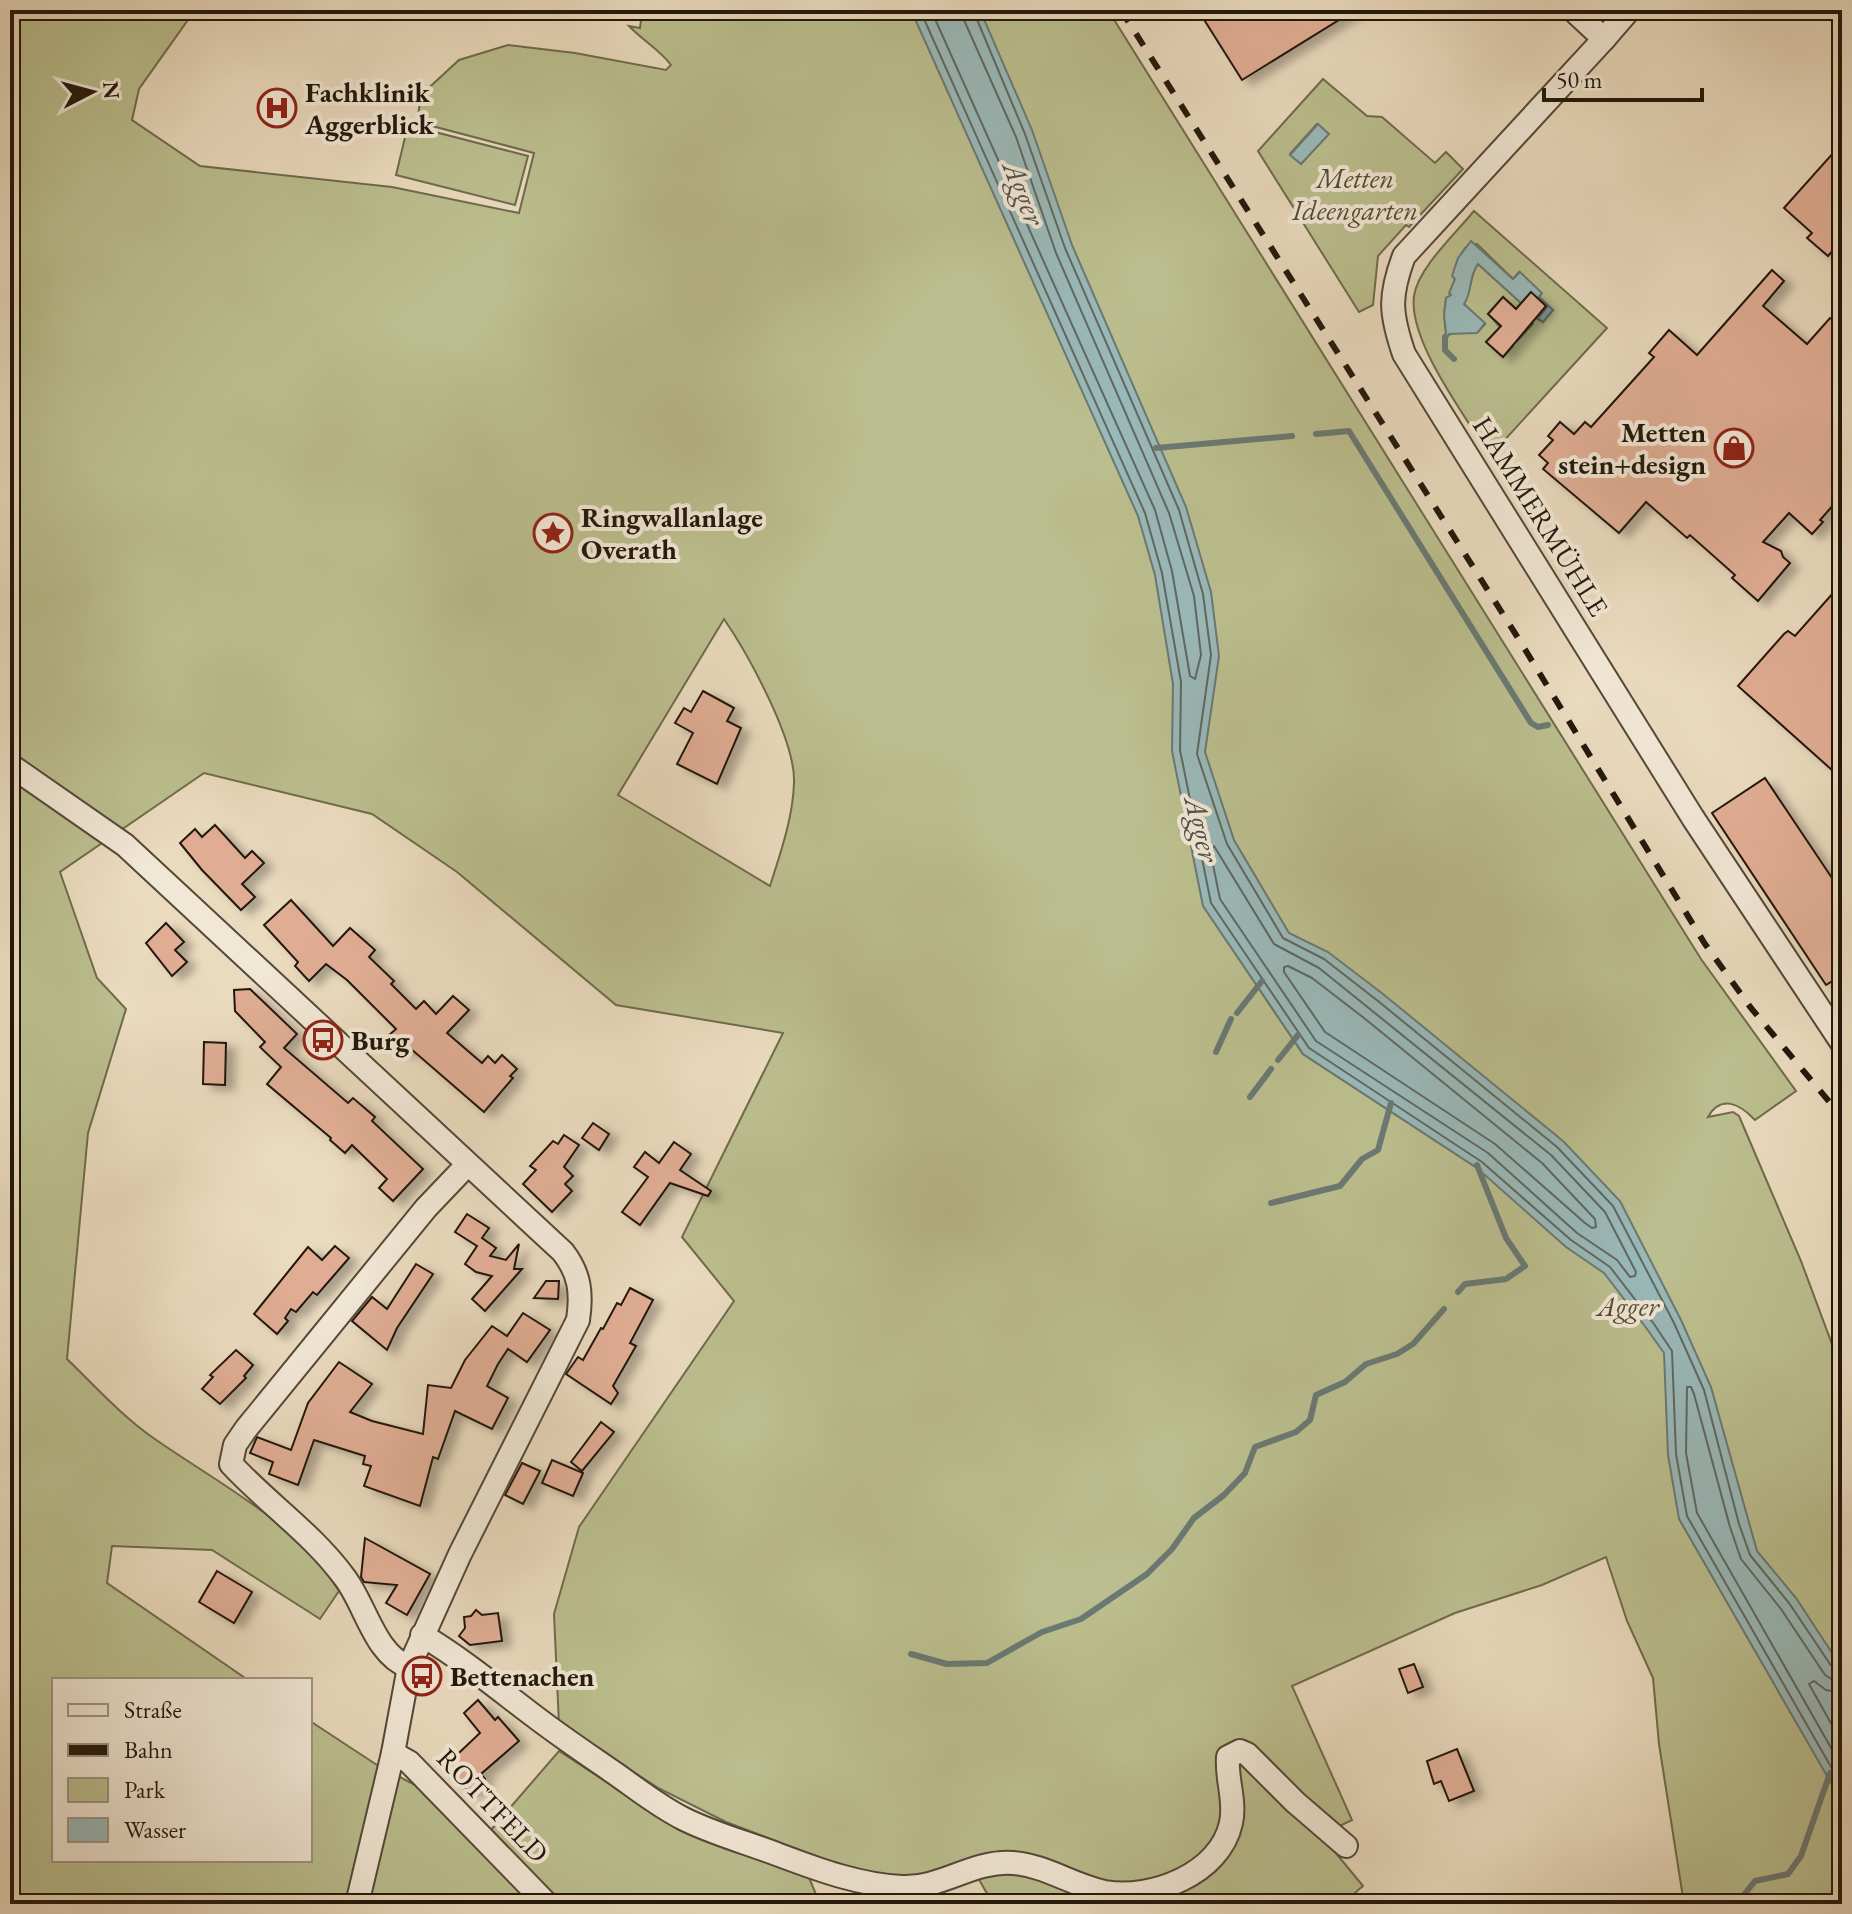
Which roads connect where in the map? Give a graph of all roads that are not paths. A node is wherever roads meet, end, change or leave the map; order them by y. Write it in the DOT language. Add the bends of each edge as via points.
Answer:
graph roads {
  1 [pos="1573,10"];
  2 [pos="1629,10"];
  3 [pos="1604,39"];
  4 [pos="10,765"];
  5 [pos="1842,1043"];
  6 [pos="467,1165"];
  7 [pos="422,1635"];
  8 [pos="409,1667"];
  9 [pos="393,1753"];
  10 [pos="1346,1846"];
  11 [pos="357,1904"];
  12 [pos="547,1904"];
  1 -- 3 [label="street"];
  2 -- 3 [label="street, HAMMERMÜHLE"];
  3 -- 5 [label="street, HAMMERMÜHLE" via="1404,256 1393,285 1393,323 1404,354 1693,818"];
  4 -- 6 [label="street" via="125,845"];
  6 -- 7 [label="street" via="563,1252 573,1266 581,1297 578,1320"];
  6 -- 8 [label="street" via="321,1336 231,1455 231,1464 246,1480 313,1538 347,1580 387,1653"];
  7 -- 8 [label="street"];
  7 -- 10 [label="street" via="656,1803 683,1818 857,1881 916,1887 972,1868 1013,1863 1103,1891 1155,1888 1196,1874 1226,1838 1233,1812 1228,1757 1240,1751"];
  8 -- 9 [label="street"];
  9 -- 11 [label="street"];
  9 -- 12 [label="street, ROTTFELD" via="409,1762"];
}
